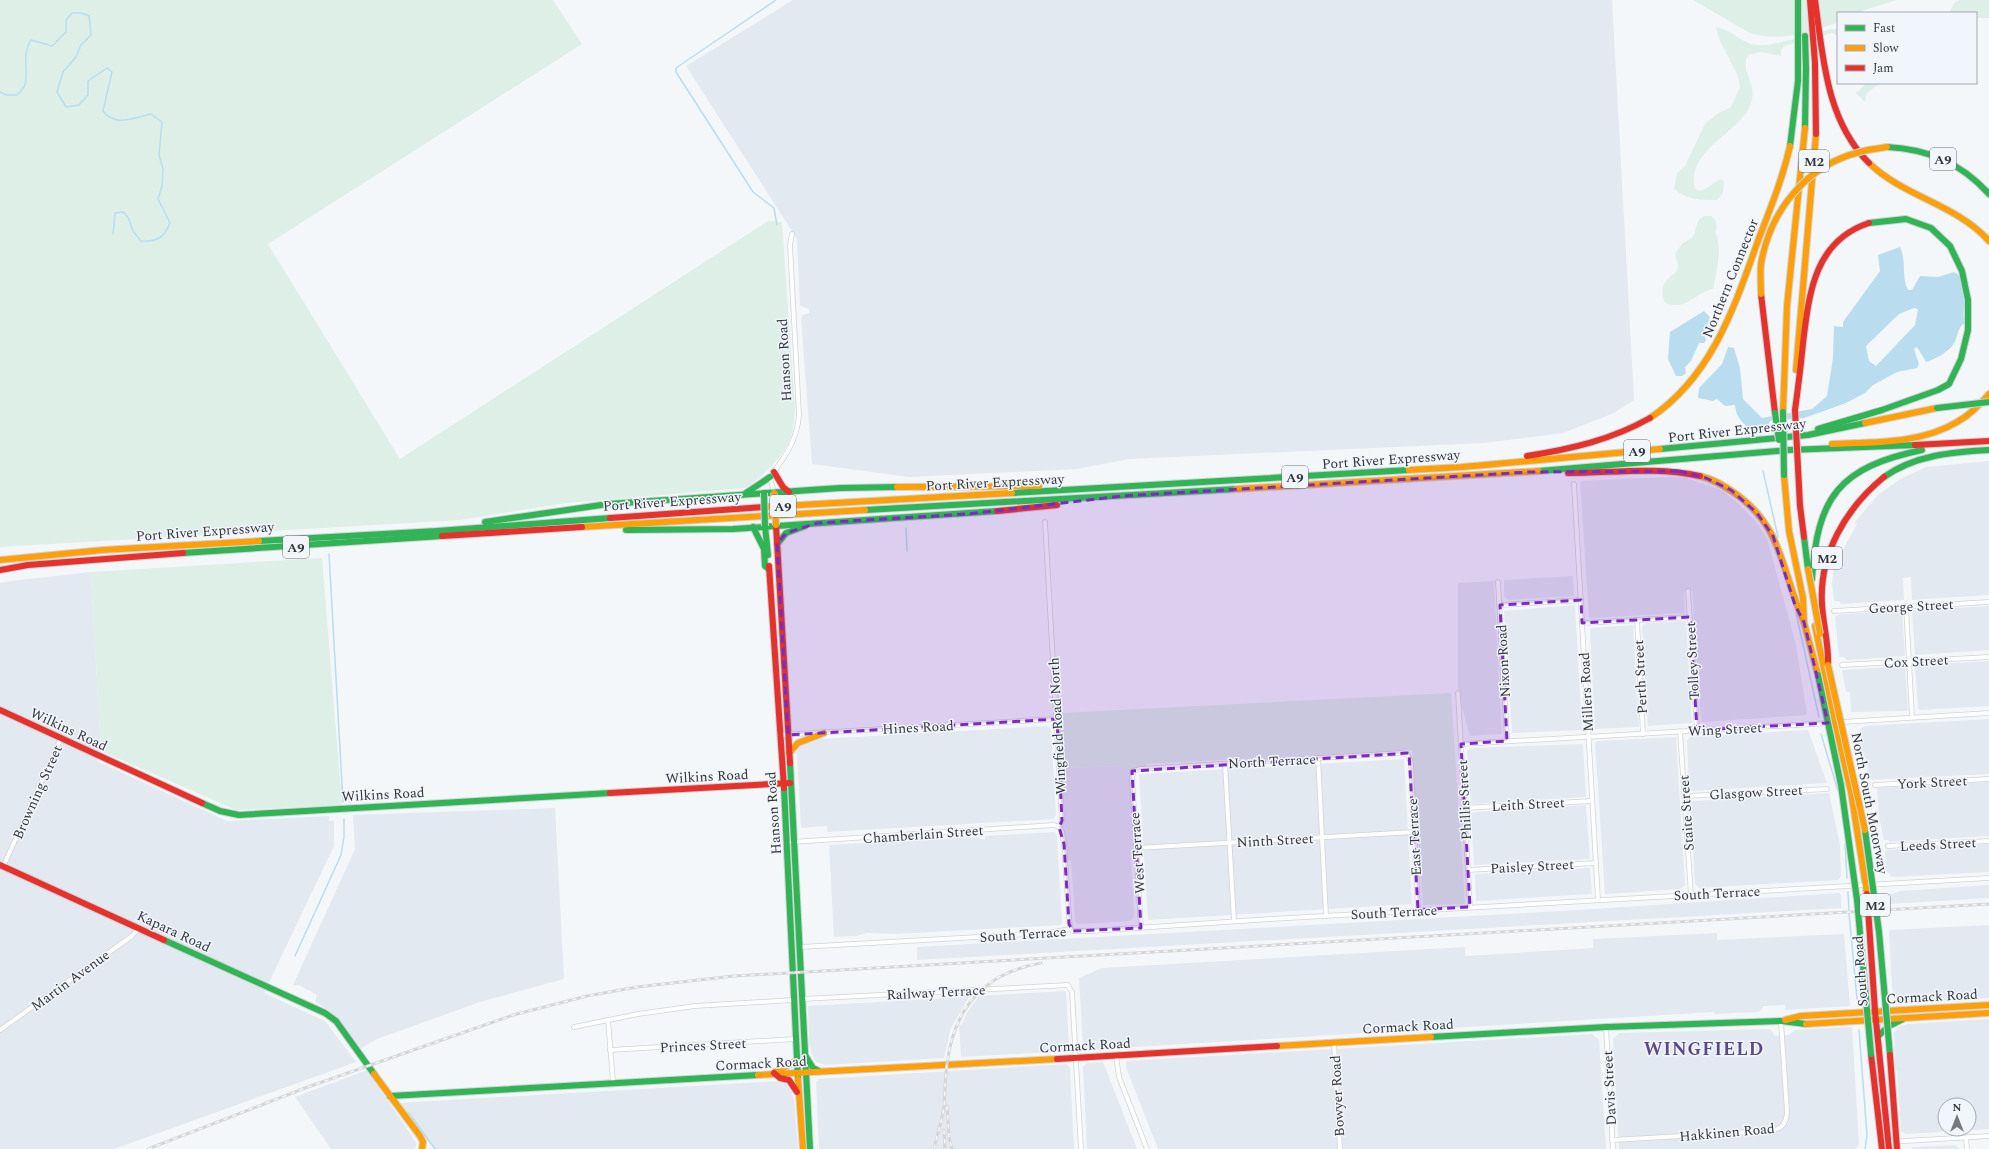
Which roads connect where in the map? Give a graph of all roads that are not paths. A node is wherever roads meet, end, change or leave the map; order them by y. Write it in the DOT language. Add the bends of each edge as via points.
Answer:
graph roads {
  1 [pos="1798,0"];
  2 [pos="1803,0"];
  3 [pos="1810,0"];
  4 [pos="1815,0"];
  5 [pos="1989,194"];
  6 [pos="792,234"];
  7 [pos="1948,234"];
  8 [pos="1989,241"];
  9 [pos="1963,372"];
  10 [pos="1989,394"];
  11 [pos="1989,402"];
  12 [pos="1795,410"];
  13 [pos="1789,436"];
  14 [pos="1989,441"];
  15 [pos="1968,443"];
  16 [pos="1789,450"];
  17 [pos="1989,450"];
  18 [pos="1485,464"];
  19 [pos="774,472"];
  20 [pos="1529,472"];
  21 [pos="1784,475"];
  22 [pos="770,477"];
  23 [pos="1574,484"];
  24 [pos="1128,487"];
  25 [pos="789,492"];
  26 [pos="774,493"];
  27 [pos="764,494"];
  28 [pos="744,495"];
  29 [pos="1122,496"];
  30 [pos="817,522"];
  31 [pos="1045,522"];
  32 [pos="776,525"];
  33 [pos="766,526"];
  34 [pos="593,527"];
  35 [pos="753,527"];
  36 [pos="437,531"];
  37 [pos="777,544"];
  38 [pos="0,560"];
  39 [pos="769,569"];
  40 [pos="0,570"];
  41 [pos="1498,582"];
  42 [pos="1688,591"];
  43 [pos="1581,600"];
  44 [pos="1989,602"];
  45 [pos="1500,605"];
  46 [pos="1906,606"];
  47 [pos="1834,611"];
  48 [pos="1690,617"];
  49 [pos="1637,620"];
  50 [pos="1804,622"];
  51 [pos="1582,623"];
  52 [pos="1989,657"];
  53 [pos="1910,662"];
  54 [pos="1828,665"];
  55 [pos="1842,665"];
  56 [pos="1458,693"];
  57 [pos="0,710"];
  58 [pos="1989,713"];
  59 [pos="1912,717"];
  60 [pos="1057,719"];
  61 [pos="1835,722"];
  62 [pos="1696,730"];
  63 [pos="1680,731"];
  64 [pos="824,733"];
  65 [pos="1643,734"];
  66 [pos="788,735"];
  67 [pos="779,736"];
  68 [pos="1589,737"];
  69 [pos="61,738"];
  70 [pos="1508,741"];
  71 [pos="1461,744"];
  72 [pos="789,753"];
  73 [pos="1318,758"];
  74 [pos="1410,763"];
  75 [pos="1225,764"];
  76 [pos="1132,778"];
  77 [pos="1989,779"];
  78 [pos="782,783"];
  79 [pos="790,783"];
  80 [pos="1875,785"];
  81 [pos="1827,789"];
  82 [pos="1685,796"];
  83 [pos="1592,801"];
  84 [pos="1464,808"];
  85 [pos="1059,827"];
  86 [pos="1414,832"];
  87 [pos="1322,837"];
  88 [pos="1989,841"];
  89 [pos="787,842"];
  90 [pos="794,842"];
  91 [pos="1230,843"];
  92 [pos="1888,846"];
  93 [pos="1136,848"];
  94 [pos="1596,863"];
  95 [pos="1,866"];
  96 [pos="1468,870"];
  97 [pos="1989,878"];
  98 [pos="1866,885"];
  99 [pos="1691,895"];
  100 [pos="1598,900"];
  101 [pos="1470,907"];
  102 [pos="1418,910"];
  103 [pos="1326,916"];
  104 [pos="1234,921"];
  105 [pos="139,928"];
  106 [pos="1141,928"];
  107 [pos="1070,929"];
  108 [pos="792,936"];
  109 [pos="800,947"];
  110 [pos="1874,996"];
  111 [pos="802,999"];
  112 [pos="792,1000"];
  113 [pos="1989,1005"];
  114 [pos="1944,1007"];
  115 [pos="1875,1011"];
  116 [pos="1844,1013"];
  117 [pos="1989,1013"];
  118 [pos="1945,1015"];
  119 [pos="1910,1017"];
  120 [pos="1876,1019"];
  121 [pos="608,1020"];
  122 [pos="1781,1021"];
  123 [pos="574,1027"];
  124 [pos="1606,1027"];
  125 [pos="0,1030"];
  126 [pos="1878,1036"];
  127 [pos="795,1040"];
  128 [pos="1334,1042"];
  129 [pos="610,1050"];
  130 [pos="805,1055"];
  131 [pos="1116,1055"];
  132 [pos="1076,1057"];
  133 [pos="796,1061"];
  134 [pos="806,1072"];
  135 [pos="824,1072"];
  136 [pos="772,1073"];
  137 [pos="797,1073"];
  138 [pos="612,1082"];
  139 [pos="806,1088"];
  140 [pos="798,1095"];
  141 [pos="390,1096"];
  142 [pos="1989,1136"];
  143 [pos="1966,1138"];
  144 [pos="1612,1140"];
  145 [pos="1888,1142"];
  146 [pos="422,1149"];
  147 [pos="803,1149"];
  148 [pos="810,1149"];
  149 [pos="1081,1149"];
  150 [pos="1147,1149"];
  151 [pos="1340,1149"];
  152 [pos="1613,1149"];
  153 [pos="1882,1149"];
  154 [pos="1889,1149"];
  155 [pos="1897,1149"];
  156 [pos="1967,1149"];
  1 -- 18 [label="main road, Northern Connector" via="1799,78 1793,131 1785,164 1731,313 1704,366 1667,406 1617,436 1585,446"];
  2 -- 21 [label="main road, M2, bridge" via="1805,122 1802,171 1787,292 1783,368"];
  3 -- 12 [label="main road, M2" via="1814,41 1815,147 1798,330"];
  4 -- 8 [label="main road" via="1833,108 1855,149 1892,181 1955,213 1976,227"];
  5 -- 21 [label="main road, A9, bridge" via="1970,175 1943,159 1913,149 1887,147 1862,150 1842,157 1811,174 1784,203 1766,239 1760,272"];
  6 -- 19 [label="street, Hanson Road" via="790,245 799,415 796,436"];
  7 -- 12 [label="main road" via="1921,222 1896,218 1853,230 1835,244 1825,256 1810,288"];
  9 -- 13 [label="main road" via="1949,384 1932,393 1845,422"];
  10 -- 16 [label="main road" via="1973,412 1957,423 1927,436"];
  11 -- 13 [label="main road, Port River Expressway / A9, bridge" via="1936,408 1838,430"];
  12 -- 54 [label="main road, North South Motorway / M2, bridge" via="1804,537 1820,634"];
  13 -- 18 [label="main road, Port River Expressway / A9"];
  14 -- 15 [label="main road, A9"];
  15 -- 16 [label="main road, Port River Expressway / A9"];
  15 -- 61 [label="main road, South Road" via="1902,453 1866,466 1836,492 1821,517 1815,538 1812,598 1818,646"];
  16 -- 20 [label="main road, Port River Expressway / A9"];
  17 -- 54 [label="main road, M2" via="1950,453 1904,465 1889,473 1863,494 1848,512 1836,533 1823,572 1822,595 1829,651"];
  18 -- 24 [label="main road, Port River Expressway / A9"];
  19 -- 22 [label="street, Hanson Road"];
  19 -- 25 [label="main road"];
  20 -- 29 [label="main road, Port River Expressway / A9"];
  20 -- 50 [label="main road" via="1580,474 1644,470 1679,471 1719,483 1741,497 1757,513 1775,541 1784,563 1795,605"];
  21 -- 50 [label="main road, North South Motorway / M2" via="1789,531 1803,598"];
  22 -- 26 [label="street, Hanson Road"];
  22 -- 27 [label="street, Hanson Road"];
  22 -- 28 [label="main road"];
  23 -- 43 [label="street, Millers Road"];
  24 -- 25 [label="main road" via="969,485"];
  24 -- 36 [label="main road, Port River Expressway / A9" via="784,506"];
  25 -- 26 [label="main road"];
  26 -- 27 [label="main road"];
  26 -- 32 [label="main road, Hanson Road, bridge"];
  27 -- 28 [label="main road"];
  27 -- 33 [label="main road, Hanson Road, bridge"];
  28 -- 36 [label="main road" via="608,504"];
  29 -- 30 [label="main road" via="967,514"];
  29 -- 34 [label="main road, Port River Expressway / A9"];
  30 -- 32 [label="main road"];
  30 -- 37 [label="main road" via="786,533"];
  31 -- 60 [label="street, Wingfield Road North"];
  32 -- 33 [label="main road"];
  32 -- 37 [label="main road, Hanson Road"];
  33 -- 35 [label="main road"];
  33 -- 39 [label="main road, Hanson Road"];
  34 -- 35 [label="main road" via="605,530 704,530"];
  34 -- 40 [label="main road, Port River Expressway / A9" via="105,558"];
  35 -- 39 [label="main road" via="764,549 765,566"];
  36 -- 38 [label="main road, Port River Expressway / A9" via="103,550"];
  37 -- 66 [label="main road, Hanson Road"];
  39 -- 67 [label="main road, Hanson Road"];
  41 -- 45 [label="street, Nixon Road"];
  42 -- 48 [label="street, Tolley Street"];
  43 -- 45 [label="street"];
  43 -- 51 [label="street, Millers Road"];
  44 -- 46 [label="street, George Street"];
  45 -- 70 [label="street, Nixon Road"];
  46 -- 47 [label="street, George Street"];
  46 -- 53 [label="street"];
  48 -- 49 [label="street"];
  48 -- 62 [label="street, Tolley Street"];
  49 -- 51 [label="street"];
  49 -- 65 [label="street, Perth Street"];
  50 -- 153 [label="main road, North South Motorway / M2, bridge" via="1841,785 1857,900"];
  51 -- 68 [label="street, Millers Road"];
  52 -- 53 [label="street, Cox Street"];
  53 -- 55 [label="street, Cox Street"];
  53 -- 59 [label="street"];
  54 -- 155 [label="main road, North South Motorway / M2, bridge" via="1856,780 1870,859"];
  56 -- 71 [label="street, Phillis Street"];
  57 -- 69 [label="main road, Wilkins Road"];
  58 -- 59 [label="street, Wing Street"];
  59 -- 61 [label="street, Wing Street"];
  60 -- 64 [label="street, Hines Road"];
  60 -- 85 [label="street, Wingfield Road North" via="1062,821"];
  61 -- 62 [label="street, Wing Street"];
  61 -- 98 [label="main road, South Road" via="1851,792"];
  62 -- 63 [label="street, Wing Street"];
  63 -- 65 [label="street, Wing Street"];
  63 -- 82 [label="street, Staite Street"];
  64 -- 66 [label="street, Hines Road"];
  64 -- 72 [label="main road" via="798,743"];
  65 -- 68 [label="street, Wing Street"];
  66 -- 67 [label="street, Hines Road"];
  66 -- 72 [label="main road, Hanson Road"];
  67 -- 78 [label="main road, Hanson Road"];
  68 -- 70 [label="street, Wing Street"];
  68 -- 83 [label="street, Millers Road"];
  69 -- 78 [label="main road, Wilkins Road" via="220,811 239,815"];
  69 -- 95 [label="street, Browning Street"];
  70 -- 71 [label="street, Wing Street"];
  71 -- 84 [label="street, Phillis Street"];
  72 -- 79 [label="main road, Hanson Road"];
  73 -- 74 [label="street, North Terrace" via="1405,754 1410,757"];
  73 -- 75 [label="street, North Terrace"];
  73 -- 87 [label="street"];
  74 -- 86 [label="street, East Terrace"];
  75 -- 76 [label="street, North Terrace" via="1140,768 1134,771"];
  75 -- 91 [label="street"];
  76 -- 93 [label="street, West Terrace"];
  77 -- 80 [label="street, York Street"];
  78 -- 79 [label="main road, Wilkins Road"];
  78 -- 89 [label="main road, Hanson Road"];
  79 -- 90 [label="main road, Hanson Road"];
  81 -- 82 [label="street, Glasgow Street"];
  82 -- 99 [label="street, Staite Street"];
  83 -- 84 [label="street, Leith Street"];
  83 -- 94 [label="street, Millers Road"];
  84 -- 96 [label="street, Phillis Street"];
  85 -- 90 [label="street, Chamberlain Street"];
  85 -- 107 [label="street, Wingfield Road North" via="1064,844"];
  86 -- 87 [label="street, Ninth Street"];
  86 -- 102 [label="street, East Terrace"];
  87 -- 91 [label="street, Ninth Street"];
  87 -- 103 [label="street"];
  88 -- 92 [label="street, Leeds Street"];
  89 -- 90 [label="street, Chamberlain Street"];
  89 -- 108 [label="main road, Hanson Road"];
  90 -- 109 [label="main road, Hanson Road"];
  91 -- 93 [label="street, Ninth Street"];
  91 -- 104 [label="street"];
  93 -- 106 [label="street, West Terrace"];
  94 -- 96 [label="street, Paisley Street"];
  94 -- 100 [label="street, Millers Road"];
  95 -- 105 [label="main road, Kapara Road"];
  96 -- 101 [label="street, Phillis Street"];
  97 -- 98 [label="street, South Terrace"];
  98 -- 99 [label="street, South Terrace"];
  98 -- 110 [label="main road, South Road"];
  99 -- 100 [label="street, South Terrace"];
  100 -- 101 [label="street, South Terrace"];
  101 -- 102 [label="street, South Terrace"];
  102 -- 103 [label="street, South Terrace"];
  103 -- 104 [label="street, South Terrace"];
  104 -- 106 [label="street, South Terrace"];
  105 -- 125 [label="street, Martin Avenue" via="132,936"];
  105 -- 141 [label="main road, Kapara Road" via="324,1013 336,1021"];
  106 -- 107 [label="street, South Terrace" via="1079,931"];
  107 -- 109 [label="street, South Terrace" via="1048,933"];
  108 -- 109 [label="main road"];
  108 -- 112 [label="main road, Hanson Road"];
  109 -- 111 [label="main road, Hanson Road"];
  110 -- 115 [label="main road, South Road"];
  110 -- 116 [label="main road" via="1863,1006"];
  111 -- 130 [label="main road, Hanson Road"];
  111 -- 132 [label="street, Railway Terrace" via="1061,984 1069,986 1072,992"];
  112 -- 121 [label="street" via="695,1006"];
  112 -- 127 [label="main road, Hanson Road"];
  113 -- 114 [label="main road, Cormack Road"];
  114 -- 115 [label="main road, Cormack Road"];
  114 -- 118 [label="main road"];
  115 -- 116 [label="main road, Cormack Road"];
  115 -- 120 [label="main road, South Road"];
  116 -- 122 [label="main road, Cormack Road" via="1801,1016"];
  117 -- 118 [label="main road, Cormack Road"];
  118 -- 119 [label="main road, Cormack Road"];
  119 -- 120 [label="main road, Cormack Road"];
  119 -- 126 [label="main road" via="1889,1026"];
  120 -- 122 [label="main road, Cormack Road" via="1803,1024"];
  120 -- 126 [label="main road, South Road"];
  121 -- 123 [label="street"];
  121 -- 129 [label="street"];
  122 -- 124 [label="main road, Cormack Road"];
  122 -- 144 [label="street, Hakkinen Road" via="1787,1112 1782,1128 1770,1132"];
  124 -- 128 [label="main road, Cormack Road"];
  124 -- 144 [label="street, Davis Street"];
  126 -- 145 [label="main road, South Road"];
  127 -- 129 [label="street, Princes Street"];
  127 -- 133 [label="main road, Hanson Road"];
  128 -- 131 [label="main road, Cormack Road"];
  128 -- 151 [label="street, Bowyer Road"];
  129 -- 138 [label="street"];
  130 -- 134 [label="main road, Hanson Road"];
  130 -- 135 [label="main road" via="814,1069"];
  131 -- 132 [label="main road, Cormack Road"];
  131 -- 150 [label="street" via="1119,1077"];
  132 -- 135 [label="main road, Cormack Road"];
  132 -- 149 [label="street"];
  133 -- 136 [label="main road"];
  133 -- 137 [label="main road, Hanson Road"];
  134 -- 135 [label="main road, Cormack Road"];
  134 -- 137 [label="main road, Cormack Road"];
  134 -- 139 [label="main road, Hanson Road"];
  135 -- 139 [label="main road" via="809,1078"];
  136 -- 137 [label="main road, Cormack Road"];
  136 -- 138 [label="main road, Cormack Road"];
  136 -- 140 [label="main road" via="789,1080"];
  137 -- 140 [label="main road, Hanson Road"];
  138 -- 141 [label="main road, Cormack Road"];
  139 -- 148 [label="main road, Hanson Road"];
  140 -- 147 [label="main road, Hanson Road"];
  141 -- 146 [label="main road" via="422,1140"];
  142 -- 143 [label="street"];
  143 -- 145 [label="street"];
  143 -- 156 [label="street"];
  144 -- 152 [label="street, Davis Street"];
  145 -- 154 [label="main road, South Road"];
}
